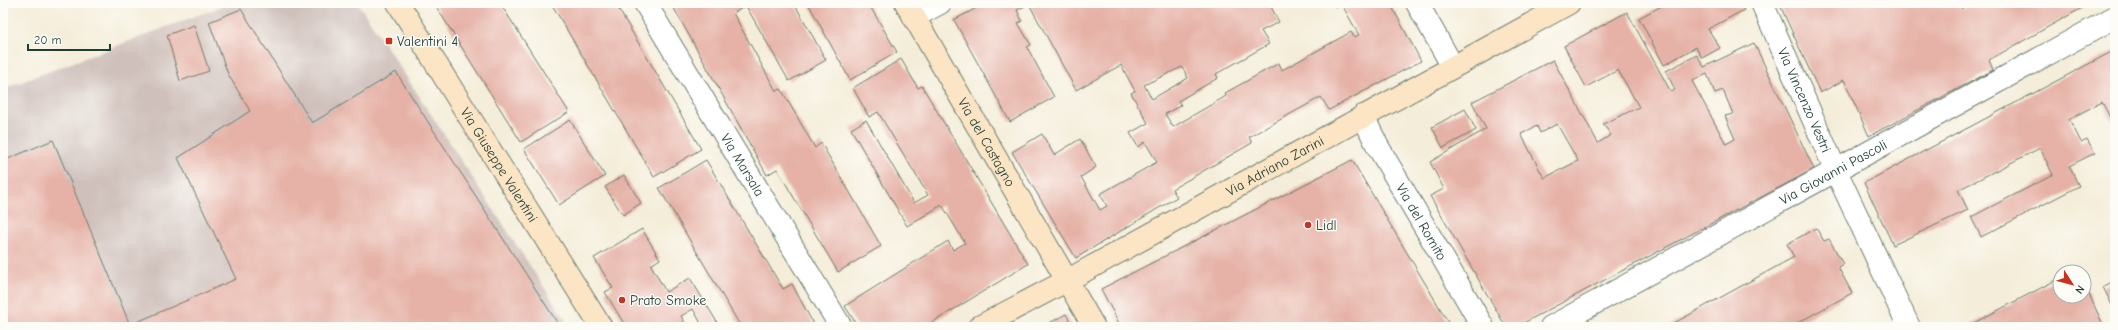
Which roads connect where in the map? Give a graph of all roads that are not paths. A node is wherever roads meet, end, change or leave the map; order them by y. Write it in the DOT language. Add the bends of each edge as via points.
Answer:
graph roads {
  1 [pos="398,3"];
  2 [pos="645,3"];
  3 [pos="940,3"];
  4 [pos="1417,3"];
  5 [pos="1569,3"];
  6 [pos="1762,3"];
  7 [pos="910,10"];
  8 [pos="2115,17"];
  9 [pos="1453,67"];
  10 [pos="1363,116"];
  11 [pos="1836,170"];
  12 [pos="1068,280"];
  13 [pos="602,327"];
  14 [pos="841,327"];
  15 [pos="980,327"];
  16 [pos="1094,327"];
  17 [pos="1483,327"];
  18 [pos="1551,327"];
  19 [pos="1909,327"];
  1 -- 13 [label="street, Via Giuseppe Valentini"];
  2 -- 14 [label="street, Via Marsala"];
  3 -- 7 [label="street"];
  4 -- 9 [label="street"];
  5 -- 9 [label="street, Via Adriano Zarini"];
  6 -- 11 [label="street, Via Vincenzo Vestri"];
  7 -- 12 [label="street, Via del Castagno"];
  8 -- 11 [label="street, Via Giovanni Pascoli"];
  9 -- 10 [label="street, Via Adriano Zarini"];
  10 -- 12 [label="street, Via Adriano Zarini"];
  10 -- 17 [label="street, Via del Romito" via="1377,145"];
  11 -- 18 [label="street, Via Giovanni Pascoli"];
  11 -- 19 [label="street, Via Vincenzo Vestri"];
  12 -- 15 [label="street, Via Adriano Zarini"];
  12 -- 16 [label="street, Via del Castagno"];
}
